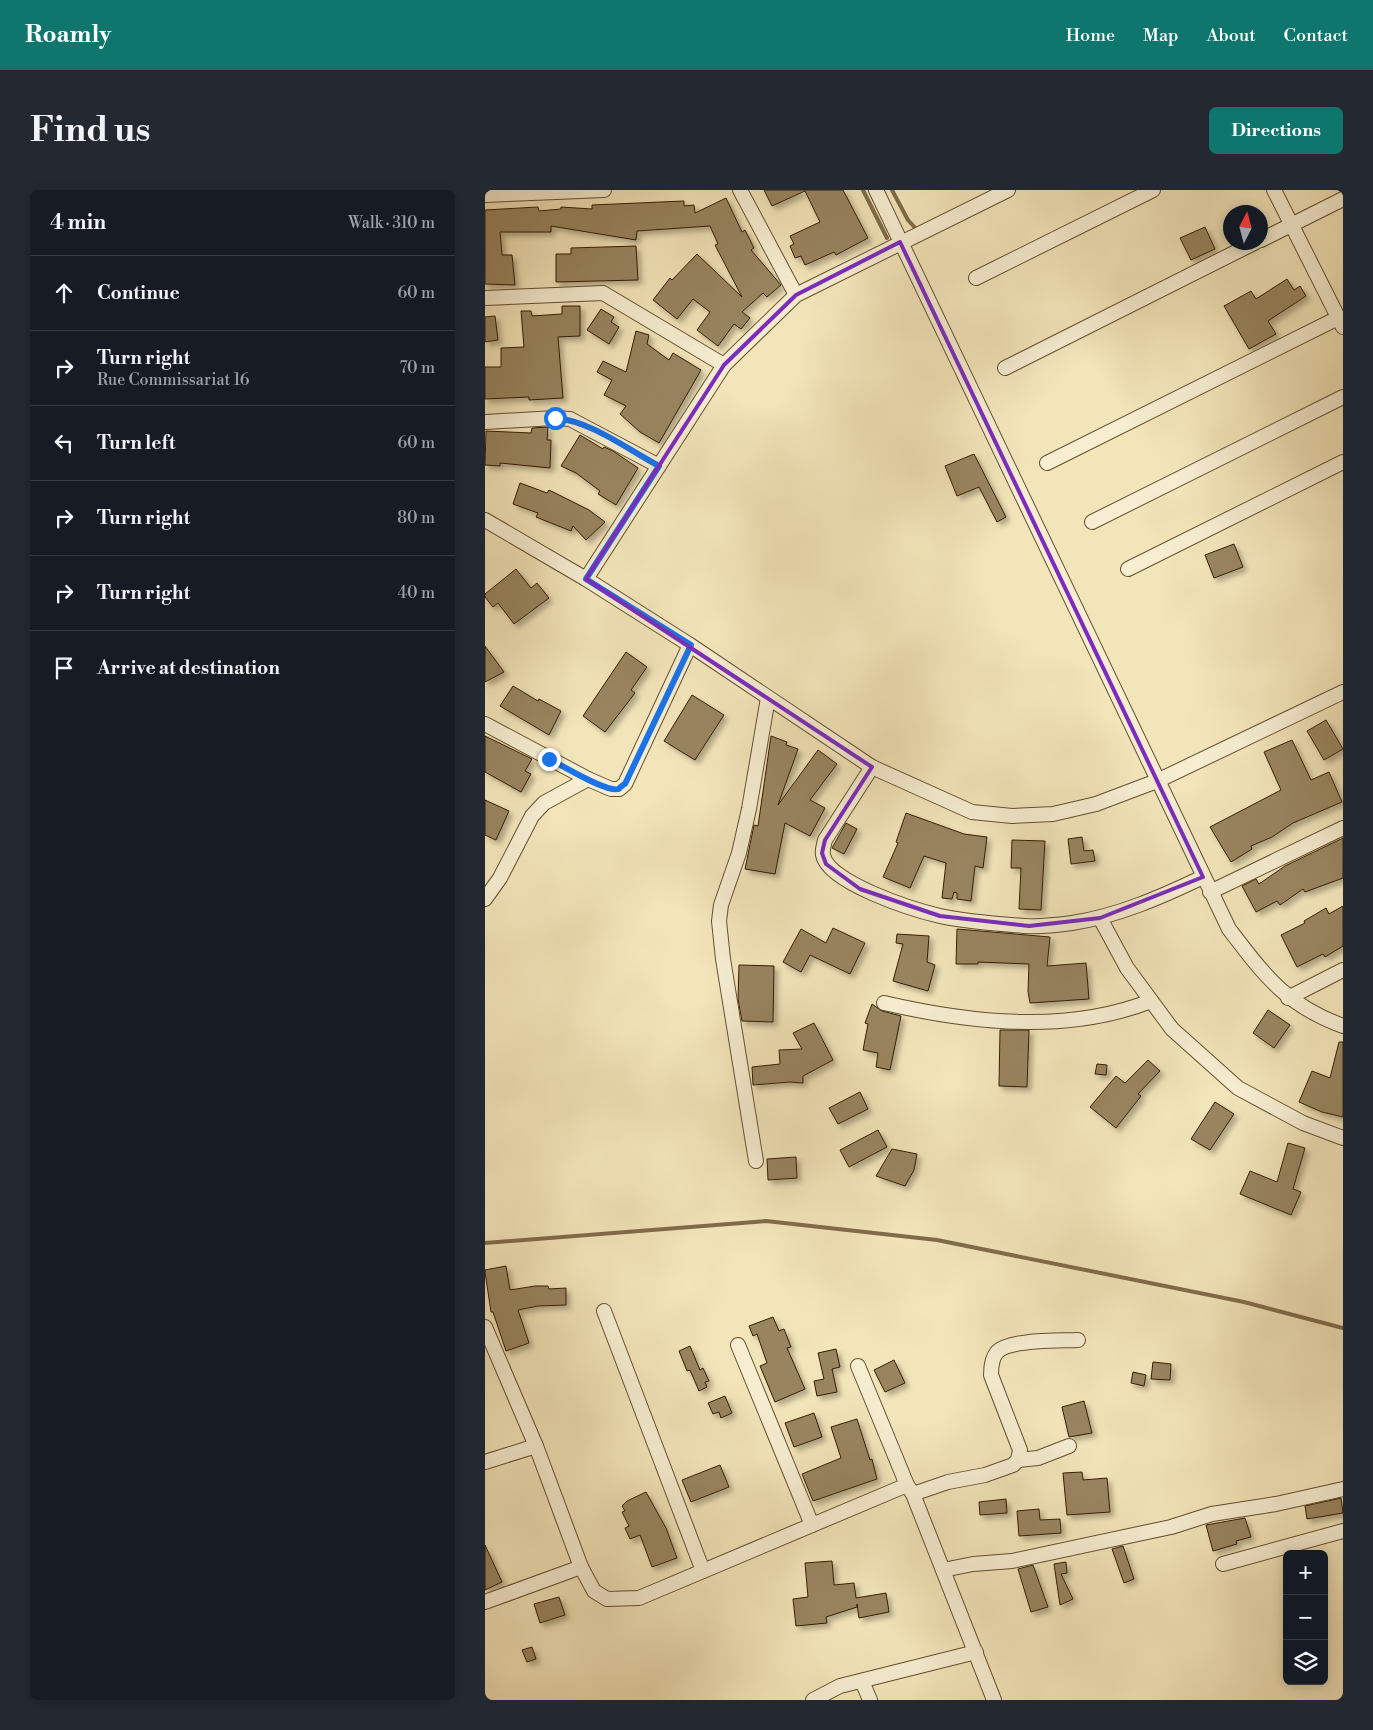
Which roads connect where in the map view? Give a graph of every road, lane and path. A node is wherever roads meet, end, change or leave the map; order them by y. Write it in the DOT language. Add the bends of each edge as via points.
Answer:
graph roads {
  1 [pos="604,190"];
  2 [pos="740,190"];
  3 [pos="876,190"];
  4 [pos="1008,190"];
  5 [pos="1153,190"];
  6 [pos="1274,190"];
  7 [pos="485,195"];
  8 [pos="1339,197"];
  9 [pos="1291,225"];
  10 [pos="1268,236"];
  11 [pos="900,242"];
  12 [pos="1240,250"];
  13 [pos="976,278"];
  14 [pos="796,295"];
  15 [pos="485,298"];
  16 [pos="1341,323"];
  17 [pos="724,365"];
  18 [pos="1005,368"];
  19 [pos="1343,397"];
  20 [pos="485,422"];
  21 [pos="1343,462"];
  22 [pos="1047,464"];
  23 [pos="659,466"];
  24 [pos="485,520"];
  25 [pos="1092,522"];
  26 [pos="1128,569"];
  27 [pos="586,579"];
  28 [pos="691,645"];
  29 [pos="1343,692"];
  30 [pos="768,698"];
  31 [pos="485,724"];
  32 [pos="872,767"];
  33 [pos="588,779"];
  34 [pos="1157,782"];
  35 [pos="1343,828"];
  36 [pos="1203,878"];
  37 [pos="1211,892"];
  38 [pos="485,899"];
  39 [pos="1100,918"];
  40 [pos="1343,970"];
  41 [pos="1288,998"];
  42 [pos="1151,1001"];
  43 [pos="884,1003"];
  44 [pos="1343,1026"];
  45 [pos="1343,1138"];
  46 [pos="756,1161"];
  47 [pos="605,1311"];
  48 [pos="485,1327"];
  49 [pos="1078,1340"];
  50 [pos="738,1345"];
  51 [pos="858,1366"];
  52 [pos="536,1446"];
  53 [pos="1069,1446"];
  54 [pos="1018,1460"];
  55 [pos="485,1462"];
  56 [pos="1343,1489"];
  57 [pos="910,1490"];
  58 [pos="812,1525"];
  59 [pos="1343,1531"];
  60 [pos="1223,1564"];
  61 [pos="581,1567"];
  62 [pos="943,1570"];
  63 [pos="703,1571"];
  64 [pos="485,1602"];
  65 [pos="976,1652"];
  66 [pos="862,1681"];
  67 [pos="813,1700"];
  68 [pos="870,1700"];
  69 [pos="995,1700"];
  1 -- 7 [label="street"];
  2 -- 14 [label="street"];
  3 -- 11 [label="street"];
  4 -- 11 [label="street"];
  5 -- 13 [label="street"];
  6 -- 9 [label="street"];
  8 -- 9 [label="street"];
  9 -- 10 [label="street"];
  9 -- 16 [label="street"];
  11 -- 14 [label="street"];
  11 -- 34 [label="street"];
  12 -- 18 [label="street"];
  14 -- 17 [label="street"];
  15 -- 17 [label="street" via="603,293"];
  16 -- 22 [label="street"];
  17 -- 23 [label="street"];
  19 -- 25 [label="street"];
  20 -- 23 [label="street" via="570,419"];
  21 -- 26 [label="street"];
  23 -- 27 [label="street"];
  24 -- 27 [label="street"];
  27 -- 28 [label="street"];
  28 -- 30 [label="street"];
  28 -- 33 [label="street" via="625,784 619,789 611,789"];
  29 -- 34 [label="street"];
  30 -- 32 [label="street"];
  30 -- 46 [label="street" via="749,809 719,920"];
  31 -- 33 [label="street"];
  32 -- 34 [label="street" via="972,812 1012,816 1053,814 1097,804"];
  32 -- 39 [label="street" via="825,840 822,853 826,864 841,877 860,889 940,916 1029,926"];
  33 -- 38 [label="street" via="544,803 532,816 500,878"];
  34 -- 36 [label="street"];
  35 -- 37 [label="street"];
  36 -- 37 [label="street"];
  36 -- 39 [label="street" via="1159,898"];
  37 -- 41 [label="street" via="1229,929 1263,973"];
  39 -- 42 [label="street" via="1127,968"];
  40 -- 41 [label="street"];
  41 -- 44 [label="street"];
  42 -- 43 [label="street" via="1101,1017 1052,1022 933,1014"];
  42 -- 45 [label="street" via="1172,1029 1238,1088 1303,1123"];
  47 -- 63 [label="street"];
  48 -- 52 [label="street"];
  49 -- 54 [label="street" via="1010,1345 997,1352 991,1375 1020,1450"];
  50 -- 58 [label="street"];
  51 -- 57 [label="street"];
  52 -- 55 [label="street"];
  52 -- 61 [label="street"];
  53 -- 54 [label="street" via="1038,1458"];
  54 -- 57 [label="street" via="985,1475"];
  56 -- 62 [label="street" via="1212,1514 1012,1562 973,1564"];
  57 -- 58 [label="street"];
  57 -- 62 [label="street"];
  58 -- 63 [label="street"];
  59 -- 60 [label="street"];
  61 -- 63 [label="street" via="594,1591 607,1598 621,1600 639,1598"];
  61 -- 64 [label="street"];
  62 -- 65 [label="street"];
  65 -- 66 [label="street"];
  65 -- 69 [label="street"];
  66 -- 67 [label="street" via="841,1686"];
  66 -- 68 [label="street"];
}
